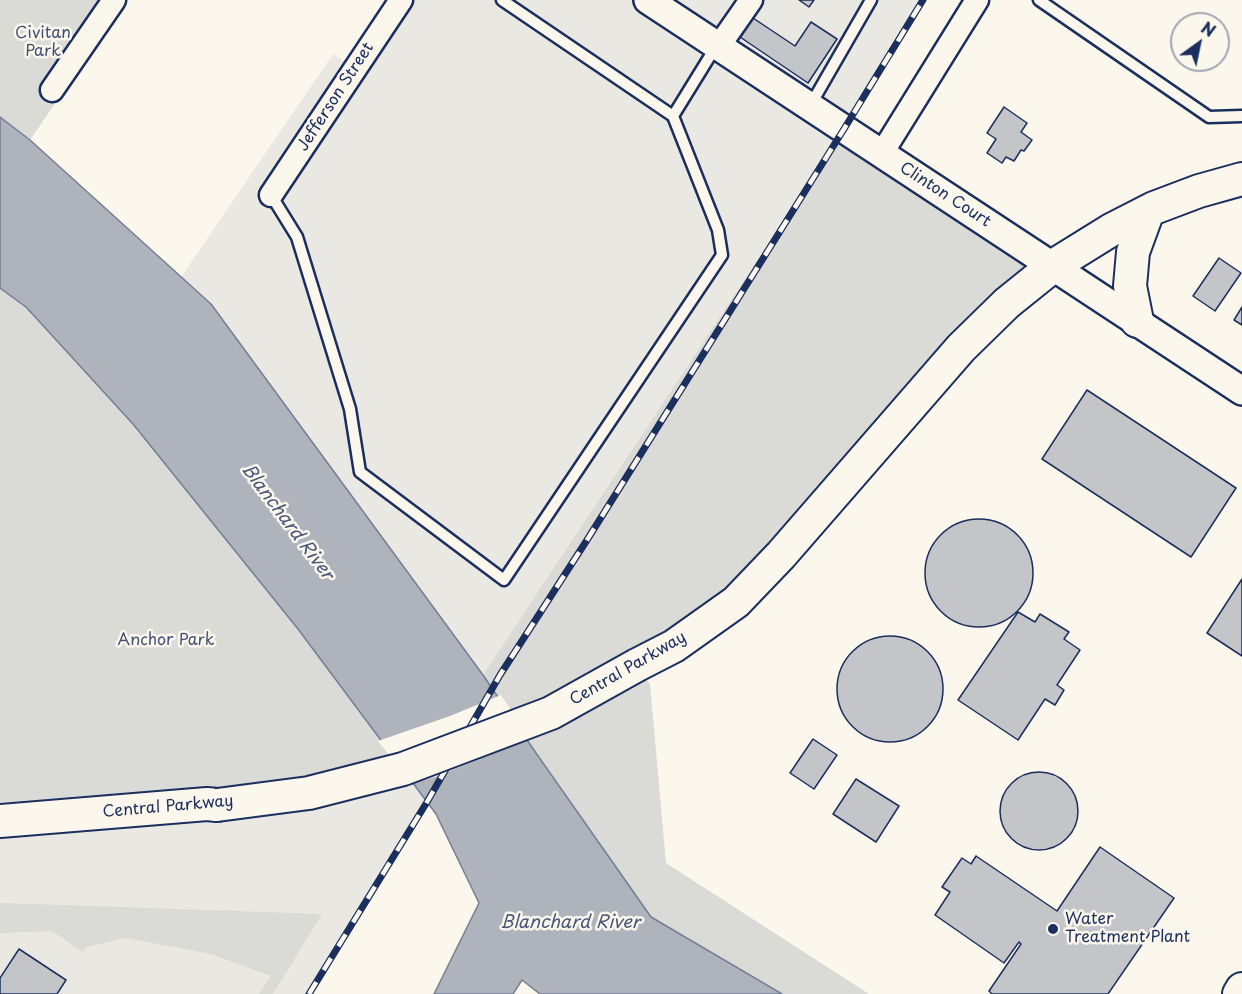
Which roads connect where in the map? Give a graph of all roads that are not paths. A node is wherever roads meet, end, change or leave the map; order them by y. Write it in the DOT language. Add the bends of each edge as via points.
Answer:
graph roads {
  1 [pos="114,0"];
  2 [pos="401,0"];
  3 [pos="502,0"];
  4 [pos="648,0"];
  5 [pos="751,0"];
  6 [pos="871,0"];
  7 [pos="977,0"];
  8 [pos="1039,0"];
  9 [pos="719,46"];
  10 [pos="52,90"];
  11 [pos="810,106"];
  12 [pos="673,116"];
  13 [pos="1242,116"];
  14 [pos="882,153"];
  15 [pos="1242,179"];
  16 [pos="271,195"];
  17 [pos="1148,211"];
  18 [pos="1053,266"];
  19 [pos="1137,321"];
  20 [pos="1242,391"];
  21 [pos="0,821"];
  22 [pos="1242,989"];
  23 [pos="1239,994"];
  1 -- 10 [label="street"];
  2 -- 16 [label="street, Jefferson Street"];
  3 -- 12 [label="lane"];
  4 -- 9 [label="street, Clinton Court"];
  5 -- 9 [label="street"];
  6 -- 11 [label="lane"];
  7 -- 14 [label="street"];
  8 -- 13 [label="lane" via="1209,117"];
  9 -- 11 [label="street, Clinton Court"];
  9 -- 12 [label="lane"];
  11 -- 14 [label="street, Clinton Court"];
  12 -- 16 [label="lane" via="718,230 722,255 504,580 360,472 350,409 297,237"];
  14 -- 18 [label="street, Clinton Court"];
  15 -- 17 [label="main road, Central Parkway"];
  17 -- 18 [label="main road, Central Parkway"];
  17 -- 19 [label="main road" via="1133,252 1130,286"];
  18 -- 19 [label="street, Clinton Court"];
  18 -- 21 [label="main road, Central Parkway, bridge" via="1006,303 961,348 736,602 674,646 551,713 403,769 309,793"];
  19 -- 20 [label="street, Clinton Court"];
  22 -- 23 [label="main road"];
}
